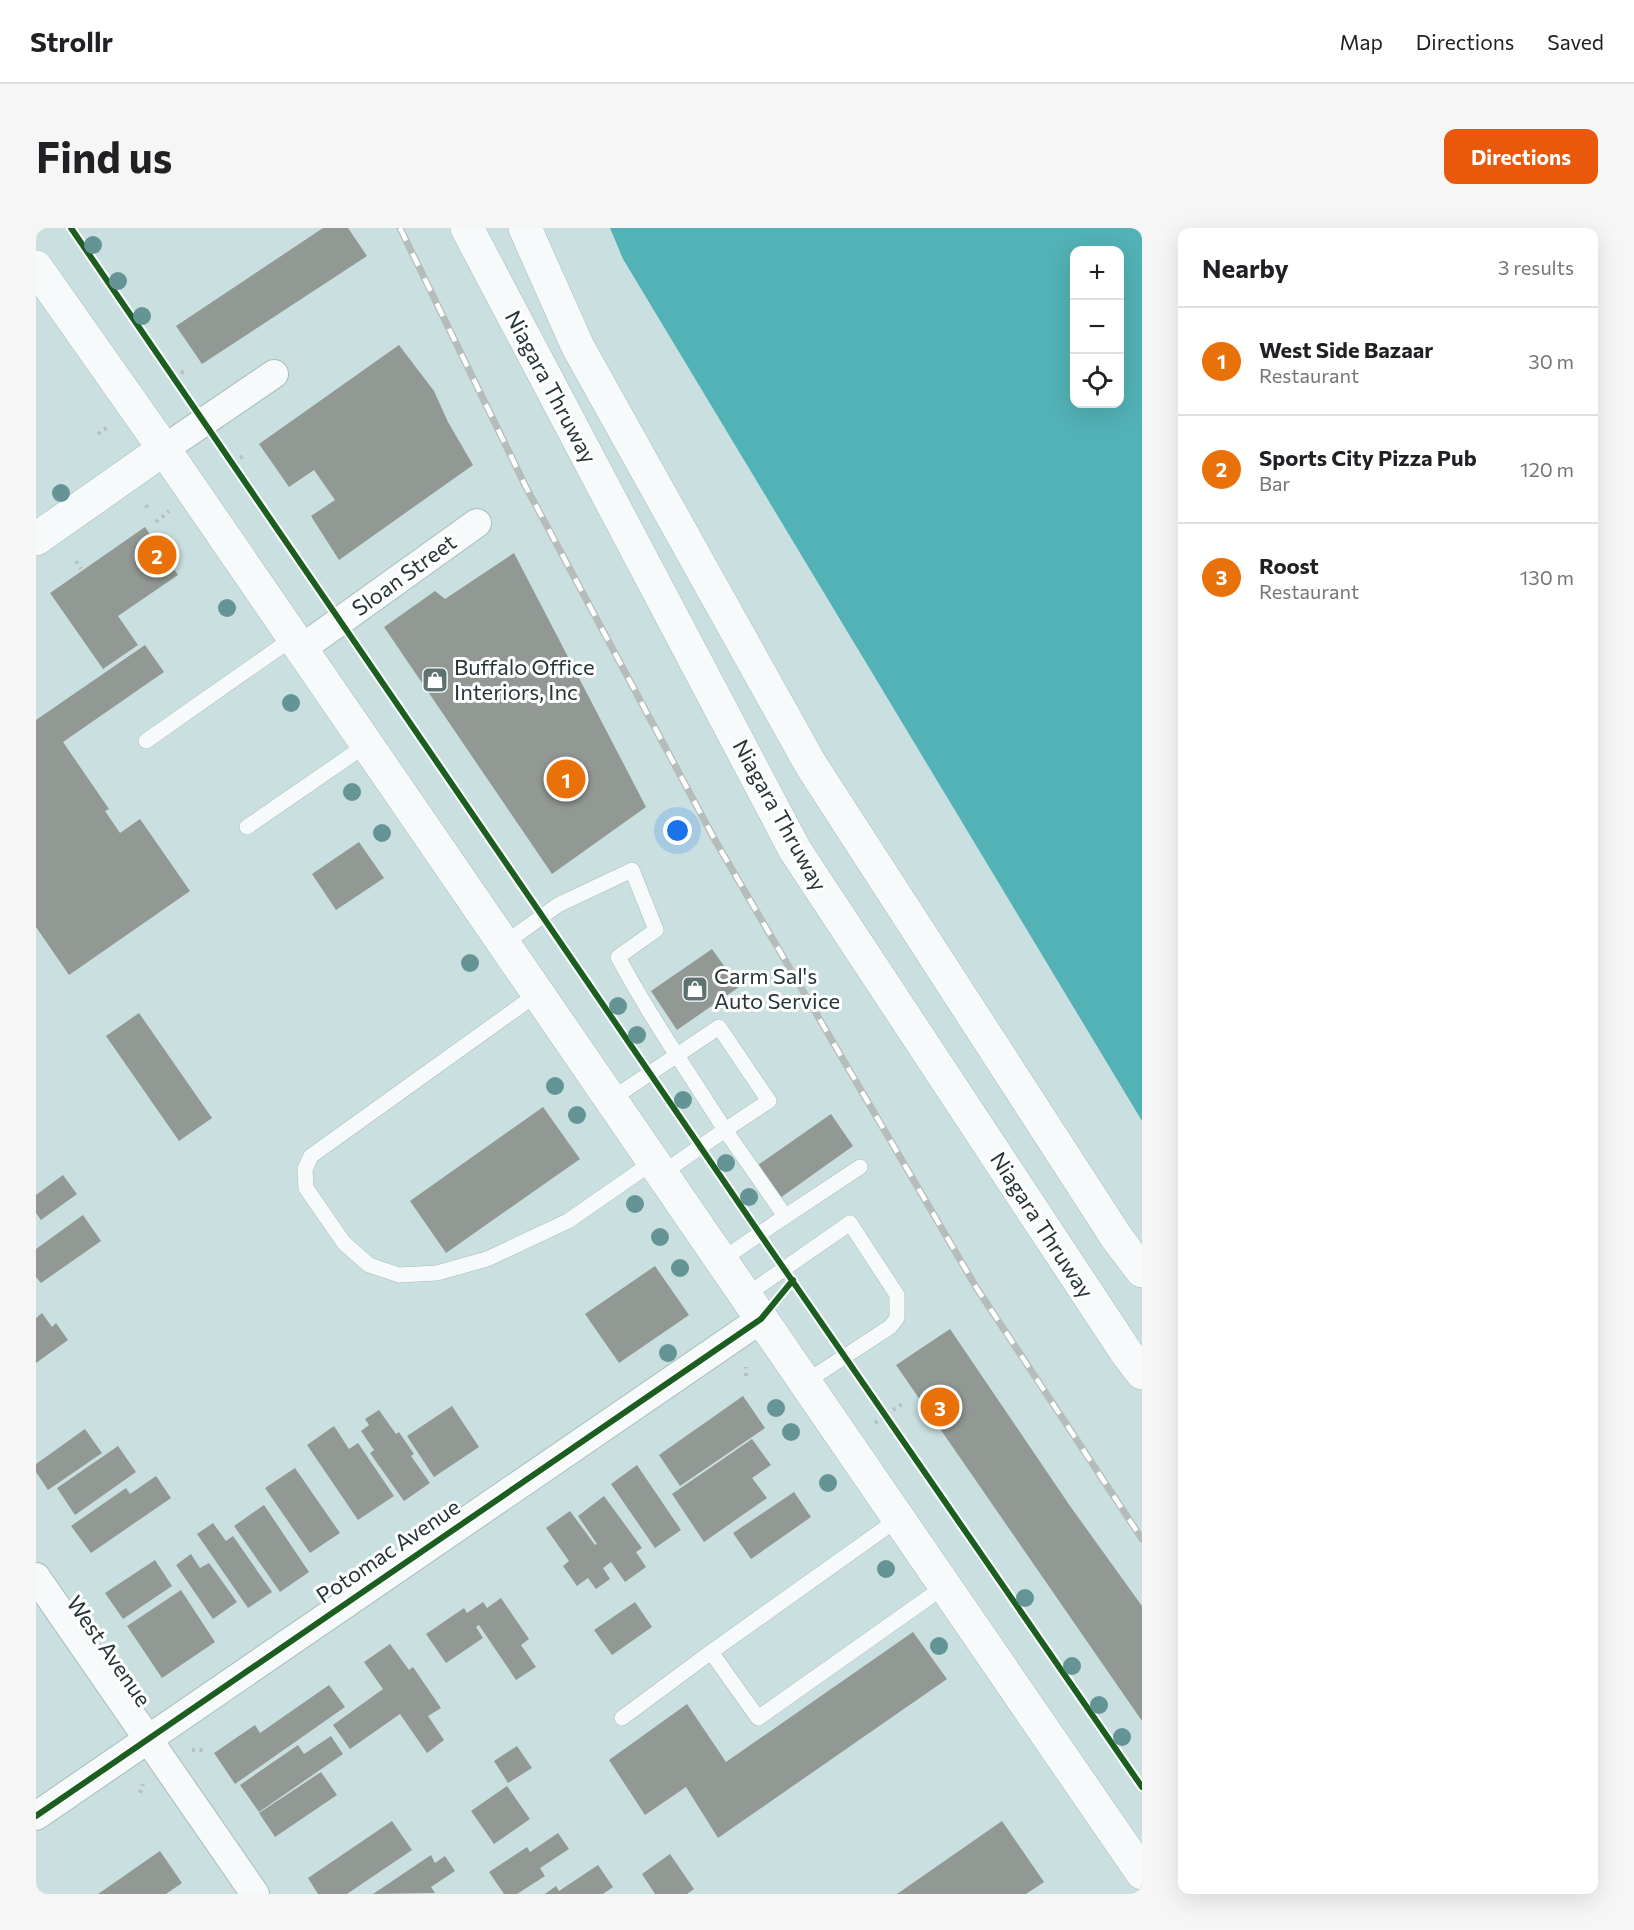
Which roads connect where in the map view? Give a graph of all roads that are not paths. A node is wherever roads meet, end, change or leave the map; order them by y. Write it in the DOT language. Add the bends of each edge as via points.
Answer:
graph roads {
  1 [pos="467,228"];
  2 [pos="525,228"];
  3 [pos="36,267"];
  4 [pos="274,374"];
  5 [pos="164,448"];
  6 [pos="477,523"];
  7 [pos="36,539"];
  8 [pos="297,644"];
  9 [pos="146,741"];
  10 [pos="366,745"];
  11 [pos="247,827"];
  12 [pos="504,945"];
  13 [pos="537,994"];
  14 [pos="677,1055"];
  15 [pos="610,1100"];
  16 [pos="725,1130"];
  17 [pos="860,1167"];
  18 [pos="657,1168"];
  19 [pos="785,1216"];
  20 [pos="720,1261"];
  21 [pos="1142,1271"];
  22 [pos="753,1307"];
  23 [pos="1137,1368"];
  24 [pos="804,1383"];
  25 [pos="898,1519"];
  26 [pos="36,1577"];
  27 [pos="945,1586"];
  28 [pos="711,1652"];
  29 [pos="622,1718"];
  30 [pos="147,1738"];
  31 [pos="36,1816"];
  32 [pos="1142,1873"];
  33 [pos="255,1894"];
  1 -- 23 [label="main road, Niagara Thruway" via="795,850"];
  2 -- 21 [label="main road, Niagara Thruway" via="578,347 811,765"];
  3 -- 5 [label="main road"];
  4 -- 5 [label="street"];
  5 -- 7 [label="main road"];
  5 -- 8 [label="main road"];
  6 -- 8 [label="street, Sloan Street"];
  8 -- 9 [label="lane"];
  8 -- 10 [label="main road"];
  10 -- 11 [label="lane"];
  10 -- 12 [label="main road"];
  12 -- 13 [label="main road"];
  12 -- 14 [label="lane" via="558,905 632,870 656,930 618,957"];
  13 -- 15 [label="main road"];
  13 -- 18 [label="lane" via="311,1156 305,1169 306,1188 344,1244 369,1265 399,1275 437,1273 487,1259 568,1221"];
  14 -- 15 [label="lane"];
  14 -- 16 [label="lane"];
  14 -- 16 [label="lane" via="719,1027 769,1101"];
  15 -- 18 [label="main road"];
  16 -- 18 [label="lane"];
  16 -- 19 [label="lane"];
  17 -- 19 [label="lane"];
  18 -- 20 [label="main road"];
  19 -- 20 [label="lane"];
  20 -- 22 [label="main road"];
  22 -- 24 [label="main road"];
  22 -- 24 [label="lane" via="850,1223 897,1295 897,1318 890,1327"];
  22 -- 30 [label="street, Potomac Avenue"];
  24 -- 25 [label="main road"];
  25 -- 27 [label="main road"];
  25 -- 28 [label="lane"];
  26 -- 30 [label="street, West Avenue"];
  27 -- 28 [label="lane" via="758,1718"];
  27 -- 32 [label="main road"];
  28 -- 29 [label="lane"];
  30 -- 31 [label="street, Potomac Avenue"];
  30 -- 33 [label="street, West Avenue"];
}
